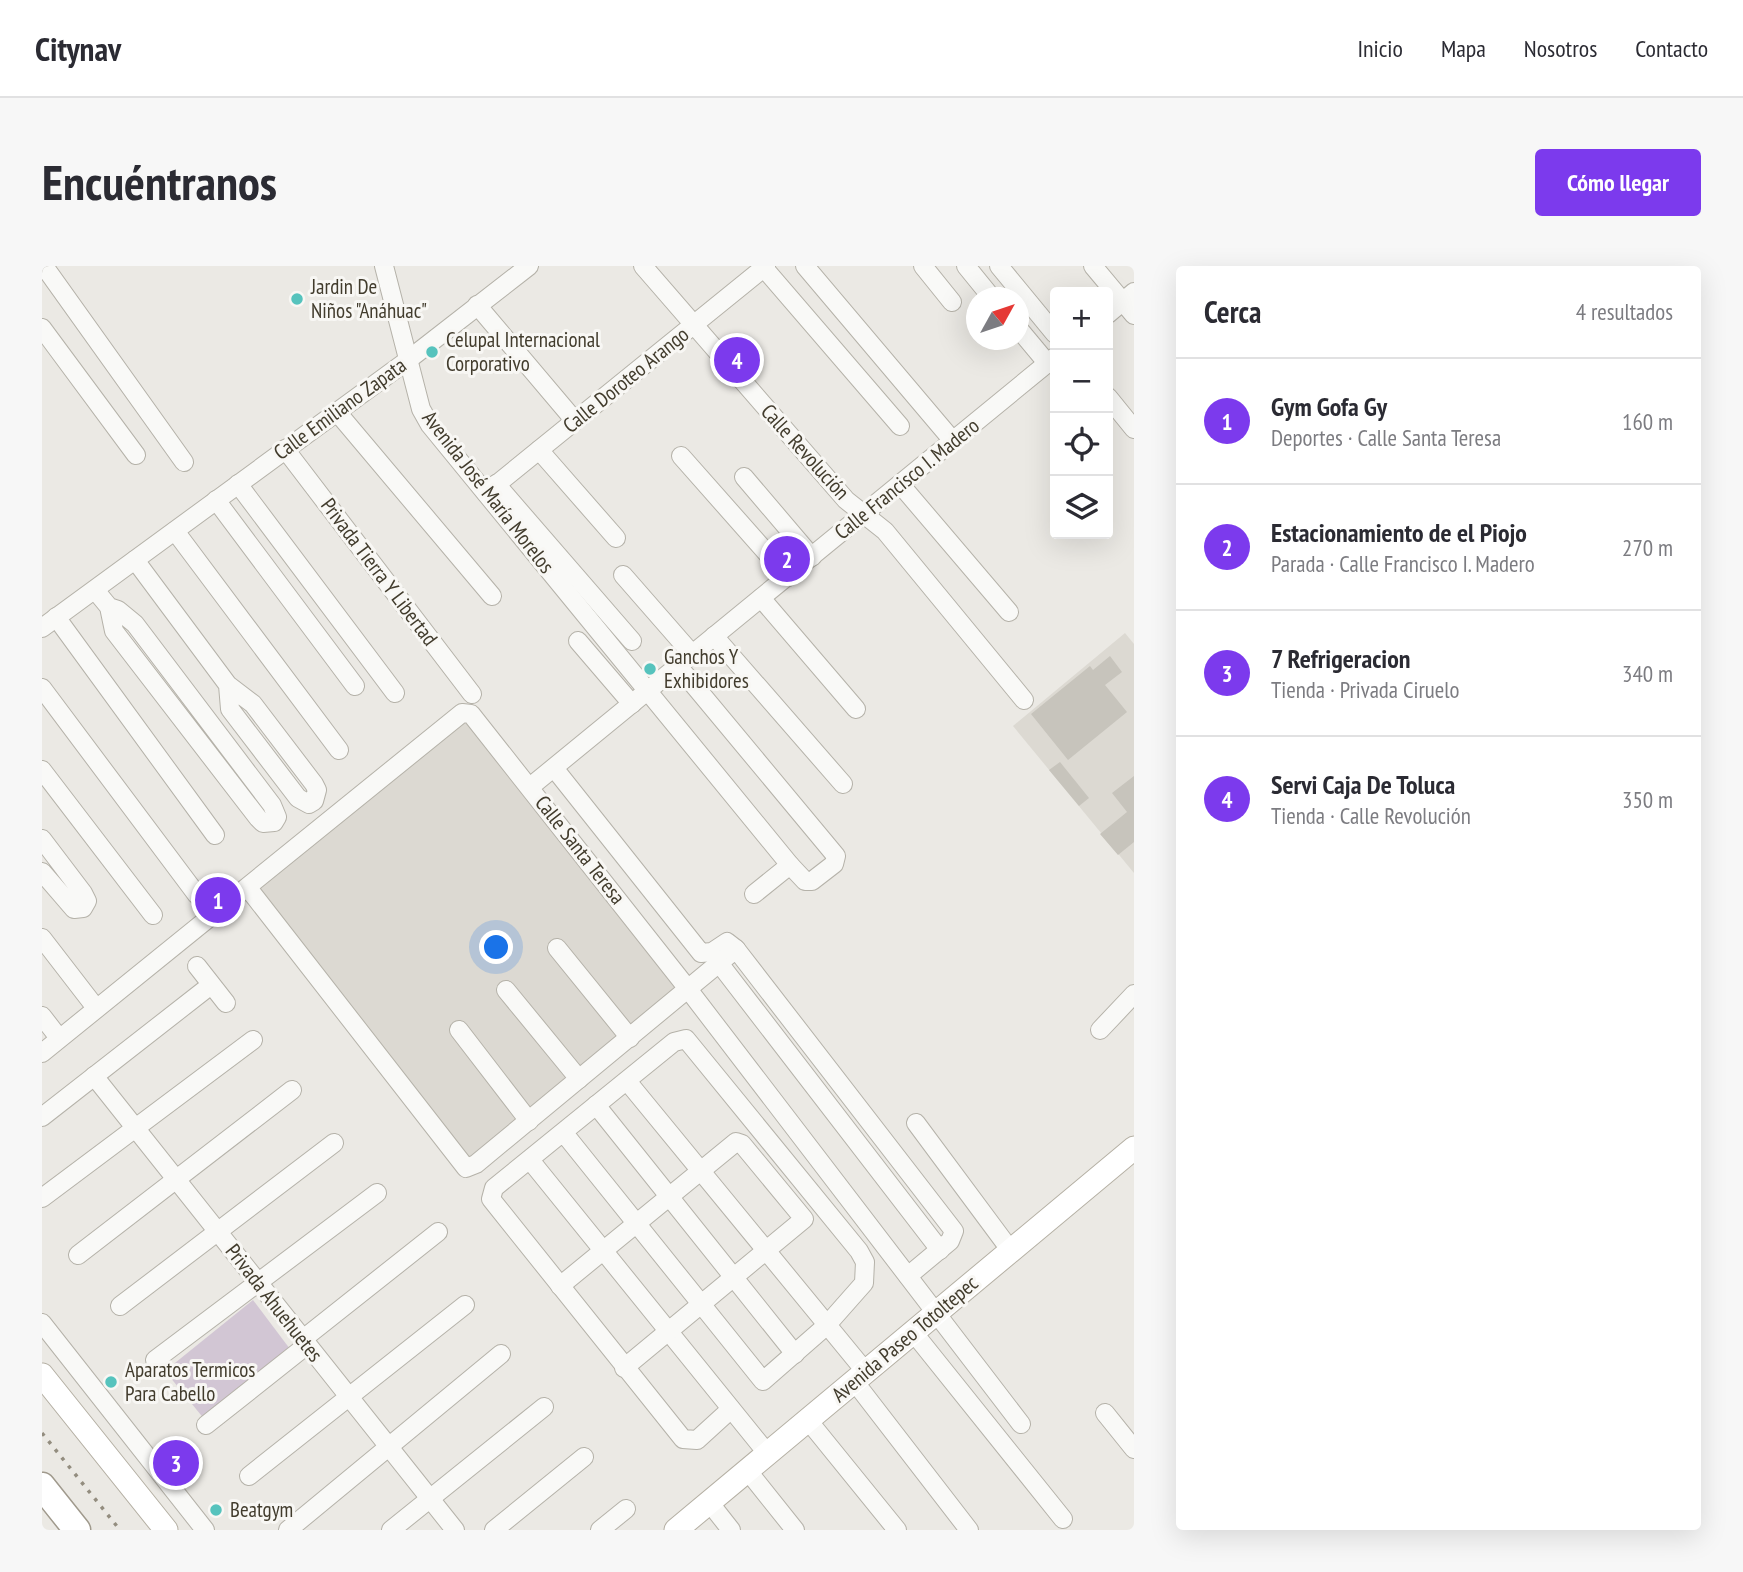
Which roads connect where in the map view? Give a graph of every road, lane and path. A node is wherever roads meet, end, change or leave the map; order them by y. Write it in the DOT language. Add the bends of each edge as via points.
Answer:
graph roads {
  1 [pos="44,266"];
  2 [pos="384,266"];
  3 [pos="529,266"];
  4 [pos="643,266"];
  5 [pos="805,266"];
  6 [pos="923,266"];
  7 [pos="966,266"];
  8 [pos="999,266"];
  9 [pos="1082,266"];
  10 [pos="1093,266"];
  11 [pos="756,270"];
  12 [pos="983,287"];
  13 [pos="1100,287"];
  14 [pos="952,302"];
  15 [pos="477,305"];
  16 [pos="1120,305"];
  17 [pos="693,326"];
  18 [pos="42,328"];
  19 [pos="1050,328"];
  20 [pos="1029,338"];
  21 [pos="1050,358"];
  22 [pos="408,360"];
  23 [pos="1050,362"];
  24 [pos="1113,403"];
  25 [pos="337,412"];
  26 [pos="575,421"];
  27 [pos="900,426"];
  28 [pos="1134,429"];
  29 [pos="953,441"];
  30 [pos="285,449"];
  31 [pos="539,450"];
  32 [pos="136,455"];
  33 [pos="681,456"];
  34 [pos="184,462"];
  35 [pos="744,477"];
  36 [pos="238,484"];
  37 [pos="900,484"];
  38 [pos="491,488"];
  39 [pos="216,500"];
  40 [pos="863,515"];
  41 [pos="175,531"];
  42 [pos="616,538"];
  43 [pos="812,557"];
  44 [pos="135,560"];
  45 [pos="623,575"];
  46 [pos="788,576"];
  47 [pos="95,590"];
  48 [pos="492,596"];
  49 [pos="761,598"];
  50 [pos="109,607"];
  51 [pos="1009,612"];
  52 [pos="49,623"];
  53 [pos="714,636"];
  54 [pos="578,641"];
  55 [pos="632,641"];
  56 [pos="692,654"];
  57 [pos="678,666"];
  58 [pos="228,685"];
  59 [pos="355,686"];
  60 [pos="42,688"];
  61 [pos="649,690"];
  62 [pos="395,693"];
  63 [pos="472,694"];
  64 [pos="1024,700"];
  65 [pos="632,704"];
  66 [pos="856,709"];
  67 [pos="339,750"];
  68 [pos="554,768"];
  69 [pos="42,770"];
  70 [pos="843,784"];
  71 [pos="530,787"];
  72 [pos="215,835"];
  73 [pos="42,839"];
  74 [pos="790,865"];
  75 [pos="42,872"];
  76 [pos="247,888"];
  77 [pos="754,894"];
  78 [pos="197,895"];
  79 [pos="153,915"];
  80 [pos="42,938"];
  81 [pos="557,948"];
  82 [pos="736,949"];
  83 [pos="719,964"];
  84 [pos="197,966"];
  85 [pos="211,985"];
  86 [pos="688,989"];
  87 [pos="506,990"];
  88 [pos="1134,994"];
  89 [pos="226,1003"];
  90 [pos="96,1008"];
  91 [pos="42,1016"];
  92 [pos="459,1030"];
  93 [pos="1100,1030"];
  94 [pos="59,1038"];
  95 [pos="630,1038"];
  96 [pos="253,1040"];
  97 [pos="42,1053"];
  98 [pos="94,1076"];
  99 [pos="579,1079"];
  100 [pos="627,1081"];
  101 [pos="292,1090"];
  102 [pos="596,1105"];
  103 [pos="42,1117"];
  104 [pos="529,1121"];
  105 [pos="915,1123"];
  106 [pos="134,1128"];
  107 [pos="563,1132"];
  108 [pos="334,1143"];
  109 [pos="1134,1148"];
  110 [pos="530,1160"];
  111 [pos="700,1168"];
  112 [pos="176,1180"];
  113 [pos="377,1192"];
  114 [pos="669,1195"];
  115 [pos="42,1198"];
  116 [pos="822,1205"];
  117 [pos="804,1219"];
  118 [pos="637,1222"];
  119 [pos="218,1231"];
  120 [pos="438,1232"];
  121 [pos="603,1250"];
  122 [pos="940,1250"];
  123 [pos="765,1251"];
  124 [pos="1011,1251"];
  125 [pos="78,1255"];
  126 [pos="733,1275"];
  127 [pos="908,1276"];
  128 [pos="258,1283"];
  129 [pos="560,1286"];
  130 [pos="700,1303"];
  131 [pos="465,1305"];
  132 [pos="120,1306"];
  133 [pos="937,1313"];
  134 [pos="42,1323"];
  135 [pos="826,1326"];
  136 [pos="666,1331"];
  137 [pos="913,1332"];
  138 [pos="305,1342"];
  139 [pos="501,1354"];
  140 [pos="795,1354"];
  141 [pos="155,1360"];
  142 [pos="624,1368"];
  143 [pos="42,1376"];
  144 [pos="860,1376"];
  145 [pos="348,1396"];
  146 [pos="544,1406"];
  147 [pos="731,1409"];
  148 [pos="1105,1413"];
  149 [pos="807,1419"];
  150 [pos="1021,1424"];
  151 [pos="206,1425"];
  152 [pos="389,1446"];
  153 [pos="1134,1449"];
  154 [pos="767,1453"];
  155 [pos="584,1457"];
  156 [pos="747,1469"];
  157 [pos="249,1476"];
  158 [pos="42,1486"];
  159 [pos="430,1498"];
  160 [pos="709,1502"];
  161 [pos="626,1510"];
  162 [pos="1063,1519"];
  163 [pos="77,1530"];
  164 [pos="166,1530"];
  165 [pos="205,1530"];
  166 [pos="288,1530"];
  167 [pos="391,1530"];
  168 [pos="455,1530"];
  169 [pos="495,1530"];
  170 [pos="600,1530"];
  171 [pos="676,1530"];
  172 [pos="731,1530"];
  173 [pos="795,1530"];
  174 [pos="897,1530"];
  175 [pos="969,1530"];
  1 -- 34 [label="street"];
  2 -- 22 [label="street, Avenida José María Morelos"];
  3 -- 15 [label="street, Calle Emiliano Zapata"];
  4 -- 17 [label="street, Calle Revolución"];
  5 -- 29 [label="street"];
  6 -- 14 [label="street"];
  7 -- 12 [label="street"];
  8 -- 19 [label="street"];
  9 -- 13 [label="street"];
  10 -- 16 [label="street"];
  11 -- 17 [label="street, Calle Doroteo Arango"];
  11 -- 27 [label="street"];
  15 -- 22 [label="street, Calle Emiliano Zapata"];
  15 -- 26 [label="street"];
  17 -- 26 [label="street, Calle Doroteo Arango"];
  17 -- 40 [label="street, Calle Revolución"];
  18 -- 32 [label="street"];
  20 -- 21 [label="street"];
  22 -- 25 [label="street, Calle Emiliano Zapata"];
  22 -- 38 [label="street, Avenida José María Morelos" via="424,416"];
  23 -- 29 [label="street, Calle Francisco I. Madero"];
  24 -- 28 [label="street"];
  25 -- 30 [label="street, Calle Emiliano Zapata"];
  25 -- 48 [label="street"];
  26 -- 31 [label="street, Calle Doroteo Arango"];
  29 -- 37 [label="street, Calle Francisco I. Madero"];
  30 -- 36 [label="street, Calle Emiliano Zapata"];
  30 -- 63 [label="street, Privada Tierra Y Libertad"];
  31 -- 38 [label="street, Calle Doroteo Arango"];
  31 -- 42 [label="street"];
  33 -- 46 [label="street"];
  35 -- 43 [label="street"];
  36 -- 39 [label="street, Calle Emiliano Zapata"];
  36 -- 62 [label="street"];
  37 -- 40 [label="street, Calle Francisco I. Madero"];
  37 -- 51 [label="street"];
  38 -- 55 [label="street"];
  38 -- 61 [label="street, Avenida José María Morelos"];
  39 -- 41 [label="street, Calle Emiliano Zapata"];
  39 -- 59 [label="street"];
  40 -- 43 [label="street, Calle Francisco I. Madero"];
  40 -- 64 [label="street, Calle Revolución" via="884,531"];
  41 -- 44 [label="street, Calle Emiliano Zapata"];
  41 -- 67 [label="street"];
  43 -- 46 [label="street, Calle Francisco I. Madero"];
  44 -- 47 [label="street, Calle Emiliano Zapata"];
  44 -- 58 [label="street"];
  45 -- 56 [label="street"];
  46 -- 49 [label="street, Calle Francisco I. Madero"];
  47 -- 50 [label="street"];
  47 -- 52 [label="street, Calle Emiliano Zapata"];
  49 -- 53 [label="street, Calle Francisco I. Madero"];
  49 -- 66 [label="street"];
  50 -- 50 [label="street" via="114,631 232,785 263,823 274,822 277,817 272,805 135,624"];
  52 -- 72 [label="street"];
  53 -- 56 [label="street, Calle Francisco I. Madero"];
  53 -- 70 [label="street"];
  54 -- 65 [label="street"];
  56 -- 57 [label="street, Calle Francisco I. Madero"];
  57 -- 61 [label="street, Calle Francisco I. Madero"];
  57 -- 74 [label="street" via="837,860 809,883"];
  58 -- 58 [label="street" via="253,704 306,774 317,790 314,801 309,804 298,798 236,717 228,700"];
  60 -- 78 [label="street"];
  61 -- 65 [label="street, Calle Francisco I. Madero"];
  61 -- 74 [label="street, Avenida José María Morelos"];
  65 -- 68 [label="street, Calle Francisco I. Madero"];
  68 -- 71 [label="street, Calle Francisco I. Madero"];
  68 -- 82 [label="street" via="701,953 712,953 727,942"];
  69 -- 79 [label="street"];
  71 -- 76 [label="street, Calle Santa Teresa" via="471,714 461,713"];
  71 -- 86 [label="street, Calle Santa Teresa"];
  73 -- 75 [label="street" via="83,893 87,901 83,908 74,909 67,903"];
  74 -- 77 [label="street"];
  76 -- 90 [label="street, Calle Santa Teresa"];
  76 -- 104 [label="street" via="466,1168"];
  80 -- 90 [label="street"];
  81 -- 95 [label="street"];
  82 -- 83 [label="street"];
  82 -- 122 [label="street" via="954,1231"];
  83 -- 86 [label="street"];
  83 -- 122 [label="street"];
  84 -- 85 [label="street"];
  85 -- 89 [label="street"];
  85 -- 98 [label="street"];
  86 -- 95 [label="street"];
  86 -- 127 [label="street, Calle Santa Teresa"];
  87 -- 99 [label="street"];
  88 -- 93 [label="street"];
  90 -- 94 [label="street, Calle Santa Teresa"];
  91 -- 94 [label="street"];
  92 -- 104 [label="street"];
  94 -- 97 [label="street, Calle Santa Teresa"];
  95 -- 99 [label="street"];
  96 -- 106 [label="street"];
  98 -- 103 [label="street"];
  98 -- 106 [label="street, Privada Ahuehuetes"];
  99 -- 104 [label="street"];
  100 -- 102 [label="street"];
  100 -- 111 [label="street"];
  100 -- 116 [label="street" via="674,1042 686,1040"];
  101 -- 112 [label="street"];
  102 -- 107 [label="street"];
  102 -- 114 [label="street"];
  105 -- 124 [label="street"];
  106 -- 112 [label="street, Privada Ahuehuetes"];
  106 -- 115 [label="street"];
  107 -- 110 [label="street"];
  107 -- 118 [label="street"];
  108 -- 119 [label="street"];
  109 -- 124 [label="main road, Avenida Paseo Totoltepec"];
  110 -- 121 [label="street"];
  110 -- 129 [label="street" via="494,1188 491,1199"];
  111 -- 114 [label="street"];
  111 -- 117 [label="street" via="731,1143 742,1144"];
  111 -- 123 [label="street"];
  112 -- 119 [label="street, Privada Ahuehuetes"];
  112 -- 125 [label="street"];
  113 -- 128 [label="street"];
  114 -- 118 [label="street"];
  114 -- 126 [label="street"];
  116 -- 117 [label="street"];
  116 -- 135 [label="street" via="859,1251 866,1273 864,1283"];
  117 -- 123 [label="street"];
  118 -- 121 [label="street"];
  118 -- 130 [label="street"];
  119 -- 128 [label="street, Privada Ahuehuetes"];
  119 -- 132 [label="street"];
  120 -- 138 [label="street"];
  121 -- 129 [label="street"];
  121 -- 136 [label="street"];
  122 -- 127 [label="street"];
  123 -- 126 [label="street"];
  123 -- 135 [label="street"];
  124 -- 133 [label="main road, Avenida Paseo Totoltepec"];
  126 -- 130 [label="street"];
  126 -- 140 [label="street"];
  127 -- 133 [label="street, Calle Santa Teresa"];
  128 -- 138 [label="street, Privada Ahuehuetes"];
  128 -- 141 [label="street"];
  129 -- 142 [label="street"];
  130 -- 136 [label="street"];
  130 -- 140 [label="street" via="763,1381"];
  131 -- 145 [label="street"];
  133 -- 137 [label="main road, Avenida Paseo Totoltepec"];
  133 -- 150 [label="street, Calle Santa Teresa"];
  134 -- 165 [label="street"];
  135 -- 140 [label="street"];
  135 -- 144 [label="street"];
  136 -- 142 [label="street"];
  136 -- 147 [label="street"];
  137 -- 144 [label="main road, Avenida Paseo Totoltepec"];
  137 -- 162 [label="street"];
  138 -- 145 [label="street, Privada Ahuehuetes"];
  138 -- 151 [label="street"];
  139 -- 152 [label="street"];
  142 -- 147 [label="street" via="687,1441 697,1440"];
  143 -- 164 [label="main road"];
  144 -- 149 [label="main road, Avenida Paseo Totoltepec"];
  144 -- 175 [label="street"];
  145 -- 152 [label="street, Privada Ahuehuetes"];
  145 -- 157 [label="street"];
  146 -- 159 [label="street"];
  147 -- 154 [label="street"];
  148 -- 153 [label="street"];
  149 -- 154 [label="main road, Avenida Paseo Totoltepec"];
  149 -- 174 [label="street"];
  152 -- 159 [label="street, Privada Ahuehuetes"];
  152 -- 166 [label="street"];
  154 -- 156 [label="main road, Avenida Paseo Totoltepec"];
  155 -- 169 [label="street"];
  156 -- 160 [label="main road, Avenida Paseo Totoltepec"];
  156 -- 173 [label="street"];
  158 -- 163 [label="highway"];
  159 -- 167 [label="street"];
  159 -- 168 [label="street, Privada Ahuehuetes"];
  160 -- 171 [label="main road, Avenida Paseo Totoltepec"];
  160 -- 172 [label="street"];
  161 -- 170 [label="street"];
}
